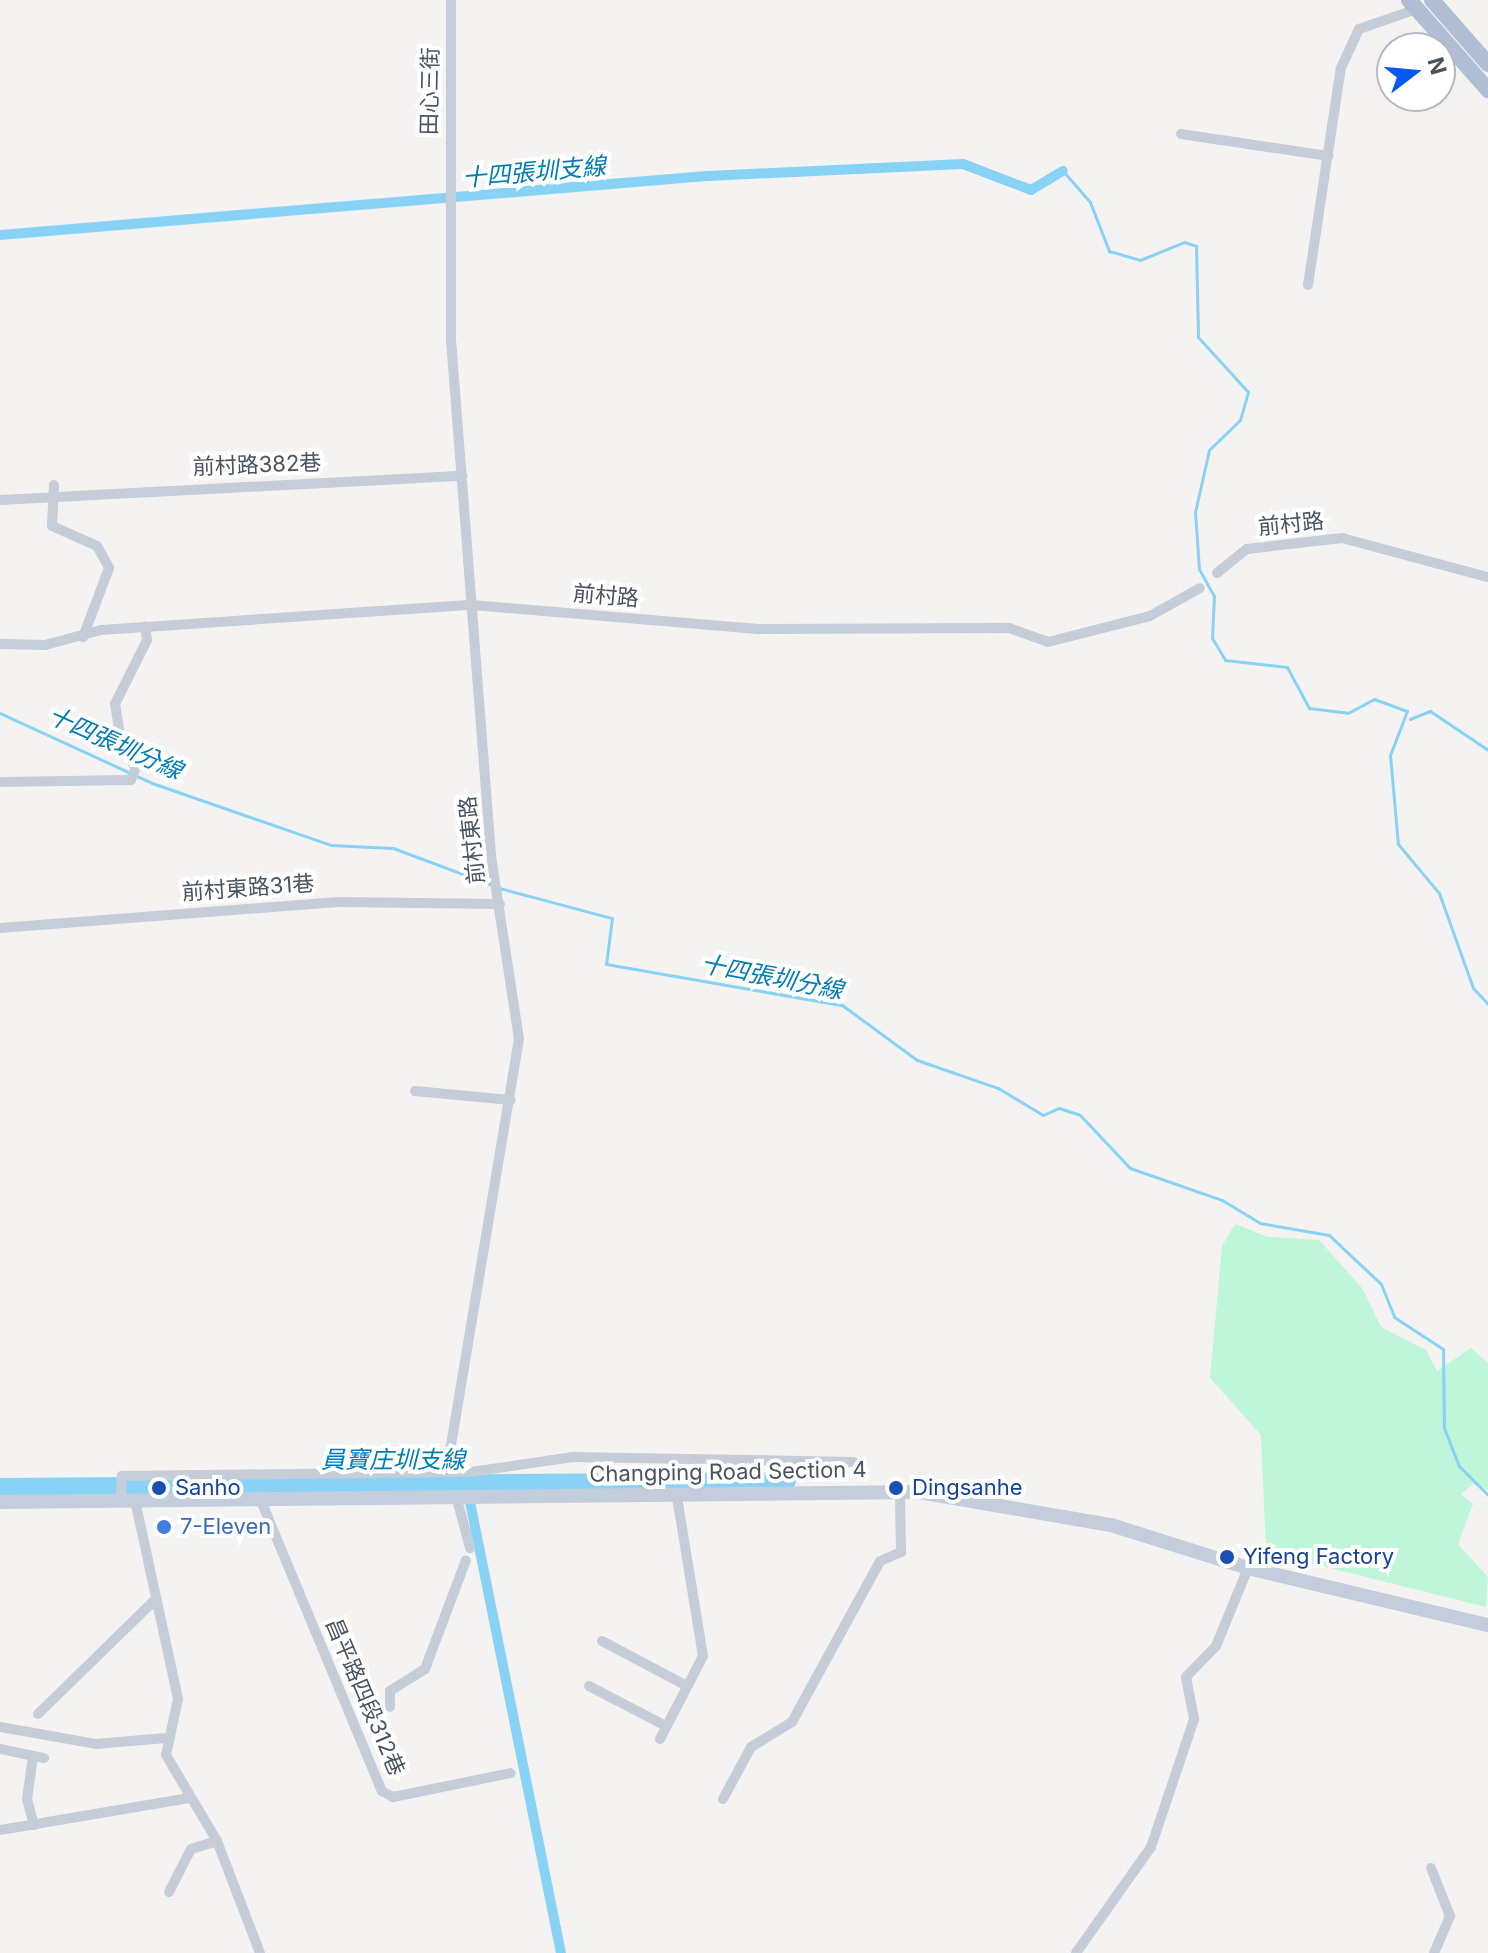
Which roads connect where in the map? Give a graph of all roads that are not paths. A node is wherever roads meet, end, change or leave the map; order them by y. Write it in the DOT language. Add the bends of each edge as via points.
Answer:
graph roads {
  1 [pos="451,0"];
  2 [pos="1432,0"];
  3 [pos="1413,4"];
  4 [pos="1488,64"];
  5 [pos="1488,90"];
  6 [pos="1181,134"];
  7 [pos="1328,156"];
  8 [pos="446,200"];
  9 [pos="1308,285"];
  10 [pos="462,476"];
  11 [pos="54,489"];
  12 [pos="0,500"];
  13 [pos="1217,573"];
  14 [pos="1488,577"];
  15 [pos="1200,588"];
  16 [pos="472,605"];
  17 [pos="145,626"];
  18 [pos="83,637"];
  19 [pos="0,644"];
  20 [pos="0,782"];
  21 [pos="500,904"];
  22 [pos="0,928"];
  23 [pos="415,1091"];
  24 [pos="511,1100"];
  25 [pos="854,1462"];
  26 [pos="447,1469"];
  27 [pos="900,1492"];
  28 [pos="259,1496"];
  29 [pos="456,1496"];
  30 [pos="677,1498"];
  31 [pos="128,1500"];
  32 [pos="0,1502"];
  33 [pos="470,1548"];
  34 [pos="466,1560"];
  35 [pos="1248,1568"];
  36 [pos="155,1600"];
  37 [pos="1488,1625"];
  38 [pos="602,1641"];
  39 [pos="589,1686"];
  40 [pos="687,1686"];
  41 [pos="390,1707"];
  42 [pos="38,1714"];
  43 [pos="666,1726"];
  44 [pos="0,1727"];
  45 [pos="166,1738"];
  46 [pos="660,1739"];
  47 [pos="0,1749"];
  48 [pos="511,1773"];
  49 [pos="189,1798"];
  50 [pos="723,1799"];
  51 [pos="34,1825"];
  52 [pos="0,1830"];
  53 [pos="217,1841"];
  54 [pos="1431,1868"];
  55 [pos="169,1892"];
  56 [pos="260,1953"];
  57 [pos="1076,1953"];
  58 [pos="1434,1953"];
  1 -- 8 [label="street, 田心三街"];
  2 -- 4 [label="main road"];
  3 -- 5 [label="main road"];
  3 -- 7 [label="street" via="1359,29 1341,68"];
  6 -- 7 [label="street"];
  7 -- 9 [label="street"];
  8 -- 10 [label="street, 前村東路"];
  10 -- 11 [label="street, 前村路382巷"];
  10 -- 16 [label="street, 前村東路"];
  11 -- 12 [label="street, 前村路382巷"];
  11 -- 18 [label="street" via="52,526 97,546 109,568"];
  13 -- 14 [label="street, 前村路" via="1247,549 1279,542 1377,544"];
  15 -- 16 [label="street, 前村路" via="1150,616 1048,642 1009,628 758,629"];
  16 -- 17 [label="street, 前村路"];
  16 -- 21 [label="street, 前村東路"];
  17 -- 18 [label="street, 前村路"];
  17 -- 20 [label="street" via="147,640 115,704 122,747 136,767 131,780"];
  18 -- 19 [label="street, 前村路"];
  21 -- 22 [label="street, 前村東路31巷" via="338,902"];
  21 -- 24 [label="street, 前村東路" via="519,1039"];
  23 -- 24 [label="street"];
  24 -- 26 [label="street, 前村東路"];
  25 -- 26 [label="street" via="573,1457"];
  26 -- 31 [label="street" via="122,1476"];
  27 -- 30 [label="street, Changping Road Section 4"];
  27 -- 35 [label="street, Changping Road Section 4" via="1085,1520"];
  27 -- 50 [label="street" via="901,1552 880,1561 792,1722 751,1747"];
  28 -- 29 [label="street, Changping Road Section 4"];
  28 -- 31 [label="street, Changping Road Section 4"];
  28 -- 48 [label="street, 昌平路四段312巷" via="382,1791 393,1797"];
  29 -- 30 [label="street, Changping Road Section 4"];
  29 -- 33 [label="street"];
  30 -- 40 [label="street" via="703,1656"];
  31 -- 32 [label="street, Changping Road Section 4"];
  31 -- 36 [label="street"];
  34 -- 41 [label="street" via="425,1669 390,1691"];
  35 -- 37 [label="street, Changping Road Section 4"];
  35 -- 57 [label="street" via="1216,1646 1186,1677 1194,1719 1151,1847"];
  36 -- 42 [label="street"];
  36 -- 45 [label="street" via="179,1709"];
  38 -- 40 [label="street"];
  39 -- 43 [label="street"];
  40 -- 43 [label="street"];
  43 -- 46 [label="street"];
  44 -- 45 [label="street" via="96,1744"];
  45 -- 49 [label="street" via="166,1755"];
  47 -- 51 [label="street" via="38,1757 27,1799"];
  49 -- 51 [label="street"];
  49 -- 53 [label="street"];
  51 -- 52 [label="street"];
  53 -- 55 [label="street" via="191,1849"];
  53 -- 56 [label="street"];
  54 -- 58 [label="street" via="1450,1916"];
}
